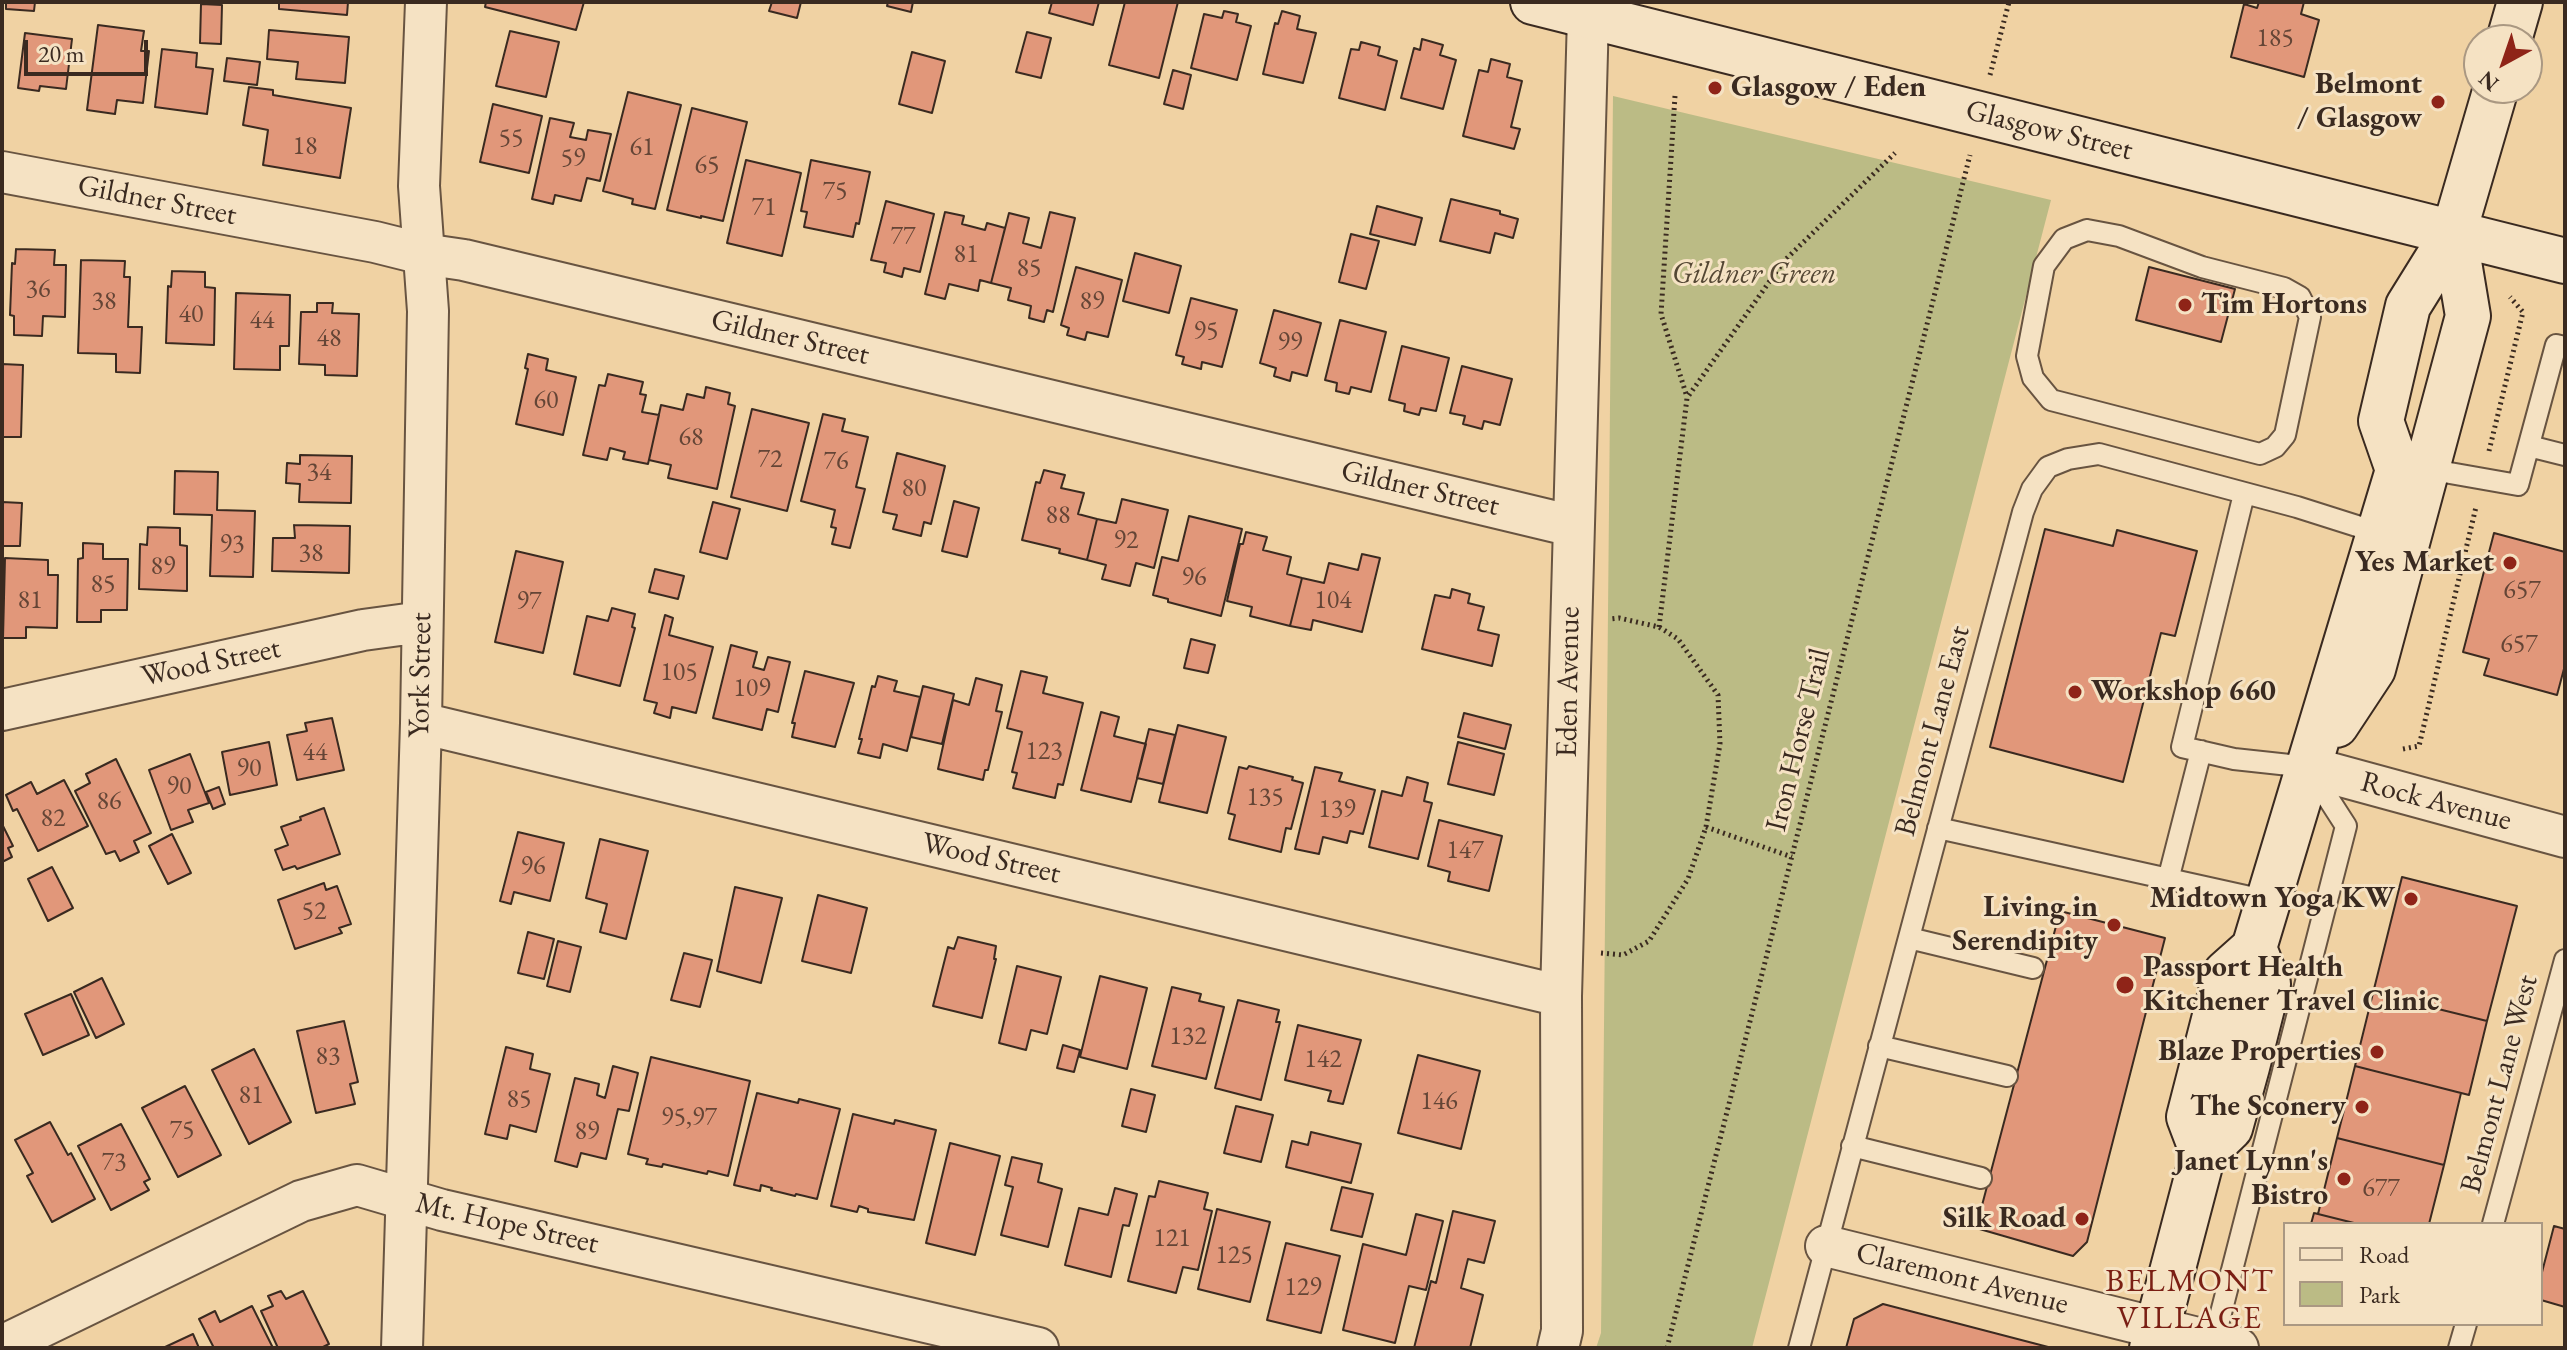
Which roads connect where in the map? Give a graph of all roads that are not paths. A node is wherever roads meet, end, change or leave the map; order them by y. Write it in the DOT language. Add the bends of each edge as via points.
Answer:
graph roads {
  1 [pos="426,2"];
  2 [pos="1533,2"];
  3 [pos="2520,2"];
  4 [pos="1590,9"];
  5 [pos="2514,24"];
  6 [pos="2491,104"];
  7 [pos="2,172"];
  8 [pos="2454,232"];
  9 [pos="2119,236"];
  10 [pos="423,254"];
  11 [pos="2565,261"];
  12 [pos="2565,347"];
  13 [pos="2545,388"];
  14 [pos="2565,394"];
  15 [pos="2529,446"];
  16 [pos="2565,455"];
  17 [pos="2412,469"];
  18 [pos="2244,494"];
  19 [pos="1573,526"];
  20 [pos="2379,533"];
  21 [pos="422,622"];
  22 [pos="2,710"];
  23 [pos="421,723"];
  24 [pos="2201,751"];
  25 [pos="2308,767"];
  26 [pos="1938,828"];
  27 [pos="2565,837"];
  28 [pos="2168,880"];
  29 [pos="2268,901"];
  30 [pos="1909,938"];
  31 [pos="2565,960"];
  32 [pos="2033,968"];
  33 [pos="1561,996"];
  34 [pos="1879,1046"];
  35 [pos="2007,1076"];
  36 [pos="1852,1146"];
  37 [pos="1981,1178"];
  38 [pos="408,1201"];
  39 [pos="2494,1222"];
  40 [pos="1826,1246"];
  41 [pos="2465,1326"];
  42 [pos="2154,1337"];
  43 [pos="2,1346"];
  44 [pos="2221,1346"];
  45 [pos="402,1348"];
  46 [pos="1038,1348"];
  47 [pos="1558,1348"];
  48 [pos="1799,1348"];
  49 [pos="2459,1348"];
  1 -- 10 [label="street, York Street" via="419,186"];
  2 -- 4 [label="street, Glasgow Street"];
  3 -- 5 [label="street"];
  4 -- 8 [label="street, Glasgow Street"];
  4 -- 19 [label="street, Eden Avenue"];
  6 -- 8 [label="street"];
  7 -- 10 [label="street, Gildner Street"];
  8 -- 11 [label="street, Glasgow Street"];
  8 -- 17 [label="street" via="2468,316"];
  8 -- 17 [label="street" via="2408,306 2381,421"];
  9 -- 9 [label="lane" via="2087,230 2064,239 2044,266 2027,356 2033,378 2051,400 2260,454 2275,447 2285,435 2310,317 2300,297"];
  10 -- 19 [label="street, Gildner Street"];
  10 -- 21 [label="street, York Street" via="428,311"];
  12 -- 13 [label="lane" via="2556,345"];
  13 -- 14 [label="lane"];
  13 -- 15 [label="lane"];
  15 -- 16 [label="lane"];
  15 -- 17 [label="lane" via="2518,485"];
  17 -- 20 [label="street"];
  17 -- 25 [label="street" via="2373,669"];
  18 -- 20 [label="lane, Belmont Lane East"];
  18 -- 24 [label="lane" via="2182,747"];
  18 -- 26 [label="lane, Belmont Lane East" via="2099,454 2048,467 2023,512"];
  19 -- 33 [label="street, Eden Avenue"];
  20 -- 25 [label="street"];
  21 -- 22 [label="street, Wood Street" via="363,630"];
  21 -- 23 [label="street, York Street"];
  23 -- 33 [label="street, Wood Street"];
  23 -- 38 [label="street, York Street"];
  24 -- 25 [label="lane"];
  24 -- 28 [label="lane"];
  25 -- 27 [label="street, Rock Avenue"];
  25 -- 29 [label="street"];
  25 -- 44 [label="lane" via="2346,826"];
  26 -- 28 [label="lane"];
  26 -- 30 [label="lane, Belmont Lane East"];
  28 -- 29 [label="lane"];
  29 -- 42 [label="street" via="2254,948 2226,973 2189,1117 2203,1154"];
  30 -- 32 [label="lane"];
  30 -- 34 [label="lane, Belmont Lane East"];
  31 -- 39 [label="lane, Belmont Lane West"];
  33 -- 47 [label="street, Eden Avenue"];
  34 -- 35 [label="lane"];
  34 -- 36 [label="lane, Belmont Lane East"];
  36 -- 37 [label="lane"];
  36 -- 40 [label="lane, Belmont Lane East"];
  38 -- 43 [label="street, Mt. Hope Street" via="357,1185 301,1201"];
  38 -- 45 [label="street, York Street"];
  38 -- 46 [label="street, Mt. Hope Street"];
  40 -- 42 [label="street, Claremont Avenue"];
  40 -- 48 [label="lane, Belmont Lane East"];
  41 -- 49 [label="lane"];
  42 -- 44 [label="street, Claremont Avenue"];
}
